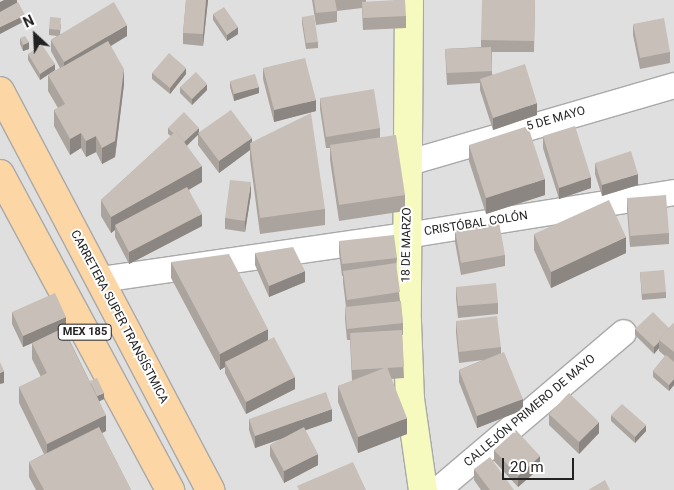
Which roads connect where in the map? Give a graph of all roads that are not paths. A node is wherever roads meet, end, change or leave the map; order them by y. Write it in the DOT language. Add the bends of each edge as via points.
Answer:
graph roads {
  1 [pos="409,0"];
  2 [pos="674,85"];
  3 [pos="0,91"];
  4 [pos="409,162"];
  5 [pos="0,174"];
  6 [pos="674,192"];
  7 [pos="406,235"];
  8 [pos="100,279"];
  9 [pos="623,332"];
  10 [pos="155,386"];
  11 [pos="123,404"];
  12 [pos="170,490"];
  13 [pos="210,490"];
  14 [pos="423,490"];
  15 [pos="437,490"];
  1 -- 4 [label="main road, 18 DE MARZO"];
  2 -- 4 [label="street, 5 DE MAYO"];
  3 -- 8 [label="main road, CARRETERA SUPER TRANSÍSTMICA / MEX 185"];
  4 -- 7 [label="main road, 18 DE MARZO"];
  5 -- 11 [label="main road, MEX 185"];
  6 -- 7 [label="street, CRISTÓBAL COLÓN"];
  7 -- 8 [label="street, CRISTÓBAL COLÓN"];
  7 -- 14 [label="main road, 18 DE MARZO" via="410,399"];
  8 -- 10 [label="main road, CARRETERA SUPER TRANSÍSTMICA / MEX 185"];
  9 -- 15 [label="street, CALLEJÓN PRIMERO DE MAYO"];
  10 -- 11 [label="main road"];
  10 -- 13 [label="main road, CARRETERA SUPER TRANSÍSTMICA / MEX 185"];
  11 -- 12 [label="main road, MEX 185"];
}
